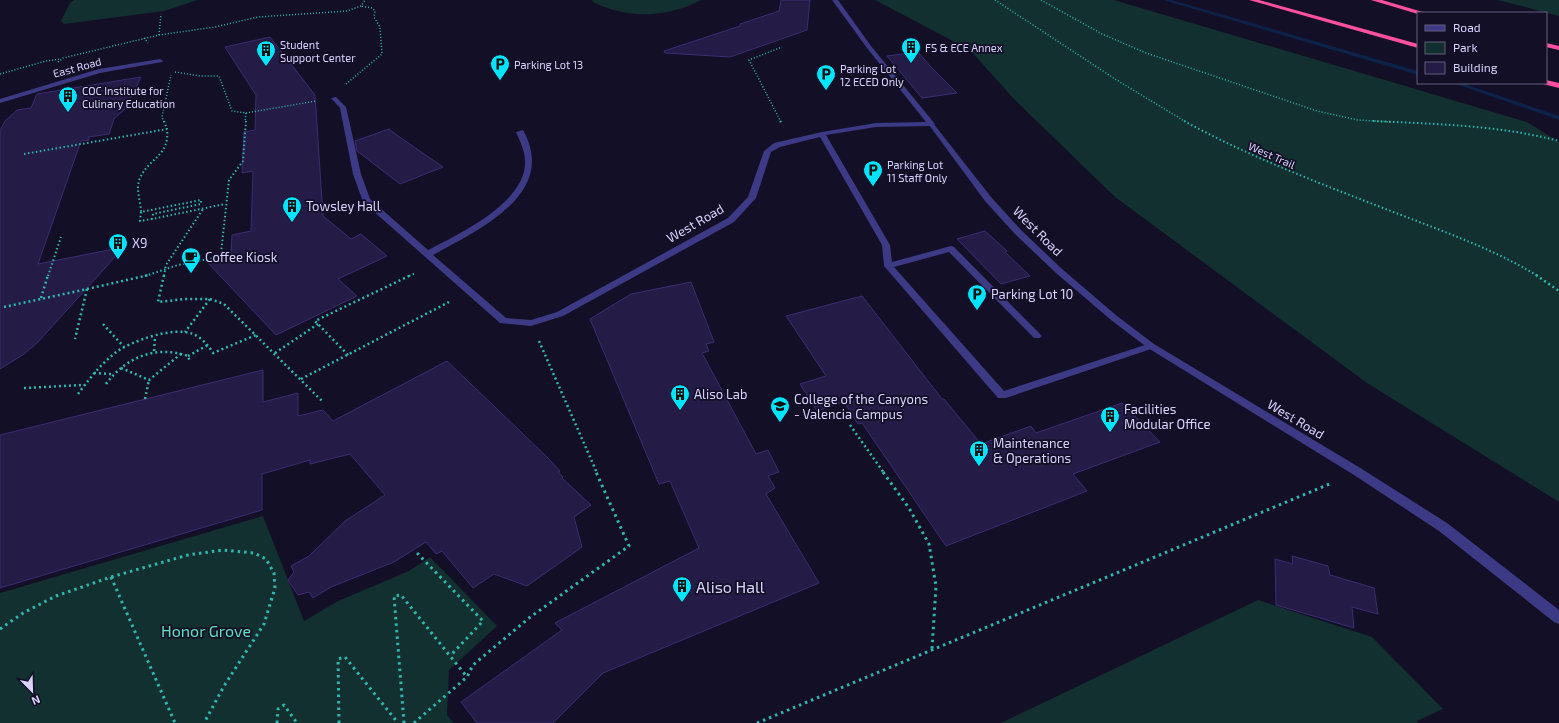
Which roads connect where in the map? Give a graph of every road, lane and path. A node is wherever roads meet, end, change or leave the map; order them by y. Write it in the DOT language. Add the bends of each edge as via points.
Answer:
graph roads {
  1 [pos="365,0"];
  2 [pos="835,0"];
  3 [pos="995,0"];
  4 [pos="1042,0"];
  5 [pos="1252,0"];
  6 [pos="1374,0"];
  7 [pos="361,6"];
  8 [pos="1419,12"];
  9 [pos="161,14"];
  10 [pos="159,35"];
  11 [pos="1547,45"];
  12 [pos="1417,46"];
  13 [pos="782,47"];
  14 [pos="1559,48"];
  15 [pos="63,58"];
  16 [pos="160,61"];
  17 [pos="55,64"];
  18 [pos="0,74"];
  19 [pos="1547,82"];
  20 [pos="1559,86"];
  21 [pos="334,98"];
  22 [pos="0,101"];
  23 [pos="246,113"];
  24 [pos="931,124"];
  25 [pos="784,126"];
  26 [pos="167,129"];
  27 [pos="520,132"];
  28 [pos="822,134"];
  29 [pos="1559,141"];
  30 [pos="24,154"];
  31 [pos="226,204"];
  32 [pos="203,209"];
  33 [pos="141,212"];
  34 [pos="152,219"];
  35 [pos="61,237"];
  36 [pos="428,254"];
  37 [pos="888,266"];
  38 [pos="414,268"];
  39 [pos="165,270"];
  40 [pos="87,289"];
  41 [pos="1559,291"];
  42 [pos="449,298"];
  43 [pos="41,299"];
  44 [pos="210,299"];
  45 [pos="4,307"];
  46 [pos="531,323"];
  47 [pos="103,324"];
  48 [pos="318,324"];
  49 [pos="185,332"];
  50 [pos="256,335"];
  51 [pos="1037,336"];
  52 [pos="155,337"];
  53 [pos="75,340"];
  54 [pos="208,345"];
  55 [pos="1151,346"];
  56 [pos="124,347"];
  57 [pos="154,351"];
  58 [pos="182,353"];
  59 [pos="275,353"];
  60 [pos="348,355"];
  61 [pos="188,356"];
  62 [pos="190,362"];
  63 [pos="121,368"];
  64 [pos="93,372"];
  65 [pos="111,374"];
  66 [pos="301,379"];
  67 [pos="149,380"];
  68 [pos="106,384"];
  69 [pos="84,385"];
  70 [pos="24,388"];
  71 [pos="78,394"];
  72 [pos="145,399"];
  73 [pos="322,401"];
  74 [pos="850,425"];
  75 [pos="1358,472"];
  76 [pos="417,553"];
  77 [pos="111,577"];
  78 [pos="1559,618"];
  79 [pos="0,629"];
  80 [pos="932,649"];
  81 [pos="450,656"];
  82 [pos="467,677"];
  83 [pos="175,723"];
  84 [pos="204,723"];
  85 [pos="278,723"];
  86 [pos="297,723"];
  87 [pos="339,723"];
  88 [pos="398,723"];
  89 [pos="404,723"];
  90 [pos="414,723"];
  91 [pos="757,723"];
  1 -- 7 [label="path"];
  2 -- 24 [label="street"];
  3 -- 41 [label="path, West Trail" via="1130,89 1239,149 1304,178 1490,250 1541,277"];
  4 -- 29 [label="path" via="1102,34 1146,53 1318,111 1358,120 1472,126 1528,133"];
  5 -- 12 [label="highway"];
  6 -- 8 [label="highway"];
  7 -- 10 [label="path" via="336,12 258,17 215,27"];
  7 -- 21 [label="path" via="375,11 374,17 380,27 382,54 348,83 333,88 327,94"];
  9 -- 10 [label="path"];
  10 -- 15 [label="path"];
  11 -- 14 [label="highway"];
  13 -- 25 [label="path" via="749,60"];
  15 -- 17 [label="path"];
  15 -- 18 [label="path"];
  16 -- 22 [label="street, East Road" via="98,71"];
  19 -- 20 [label="highway"];
  21 -- 23 [label="path"];
  21 -- 36 [label="street" via="343,107 357,174 366,200"];
  23 -- 26 [label="path" via="232,111 219,76 200,76 172,71 162,117"];
  23 -- 31 [label="path" via="243,161 229,180"];
  24 -- 28 [label="street, West Road" via="876,125"];
  24 -- 55 [label="street, West Road" via="988,200 1018,232 1059,271"];
  26 -- 30 [label="path"];
  26 -- 33 [label="path" via="170,139 167,147 140,177 137,189 142,200"];
  27 -- 36 [label="street" via="529,163 523,181 505,207 477,228"];
  28 -- 37 [label="street" via="886,245"];
  28 -- 46 [label="street, West Road" via="776,145 768,151 752,198 731,220 560,314"];
  31 -- 32 [label="path"];
  31 -- 39 [label="path" via="221,253 214,258"];
  32 -- 34 [label="path"];
  32 -- 39 [label="path"];
  33 -- 34 [label="path" via="140,221"];
  33 -- 34 [label="path" via="201,200 201,204 153,214"];
  35 -- 43 [label="path"];
  36 -- 46 [label="street, West Road" via="503,321"];
  37 -- 51 [label="street" via="951,249"];
  37 -- 55 [label="street" via="1002,395"];
  38 -- 48 [label="path" via="419,272 315,321"];
  39 -- 40 [label="path"];
  39 -- 44 [label="path" via="158,302"];
  40 -- 43 [label="path"];
  40 -- 53 [label="path"];
  42 -- 60 [label="path" via="451,300 448,303"];
  43 -- 45 [label="path"];
  44 -- 49 [label="path"];
  44 -- 50 [label="path" via="224,304"];
  46 -- 82 [label="path" via="629,546 529,618 473,665"];
  47 -- 56 [label="path"];
  48 -- 59 [label="path"];
  48 -- 60 [label="path"];
  49 -- 52 [label="path"];
  49 -- 54 [label="path"];
  50 -- 54 [label="path" via="213,353"];
  50 -- 59 [label="path"];
  52 -- 56 [label="path"];
  52 -- 57 [label="path"];
  54 -- 61 [label="path"];
  55 -- 75 [label="street, West Road"];
  56 -- 64 [label="path"];
  57 -- 58 [label="path" via="170,350"];
  57 -- 63 [label="path"];
  58 -- 61 [label="path"];
  58 -- 67 [label="path"];
  59 -- 66 [label="path"];
  60 -- 66 [label="path"];
  61 -- 62 [label="path"];
  63 -- 65 [label="path"];
  63 -- 67 [label="path"];
  64 -- 65 [label="path"];
  64 -- 69 [label="path"];
  65 -- 68 [label="path"];
  66 -- 73 [label="path"];
  67 -- 72 [label="path"];
  69 -- 70 [label="path"];
  69 -- 71 [label="path"];
  74 -- 80 [label="path" via="910,508 929,544 936,586"];
  75 -- 78 [label="street, West Road" via="1443,527"];
  75 -- 80 [label="path"];
  76 -- 81 [label="path" via="482,621"];
  77 -- 79 [label="path" via="56,596 23,613"];
  77 -- 83 [label="path"];
  77 -- 84 [label="path" via="188,555 223,550 254,553 266,559 274,573 275,588 264,624 224,686"];
  80 -- 91 [label="path"];
  81 -- 82 [label="path"];
  81 -- 89 [label="path" via="401,595 394,596"];
  82 -- 90 [label="path"];
  85 -- 86 [label="path" via="278,709 284,705"];
  87 -- 88 [label="path" via="338,659 345,657"];
}
